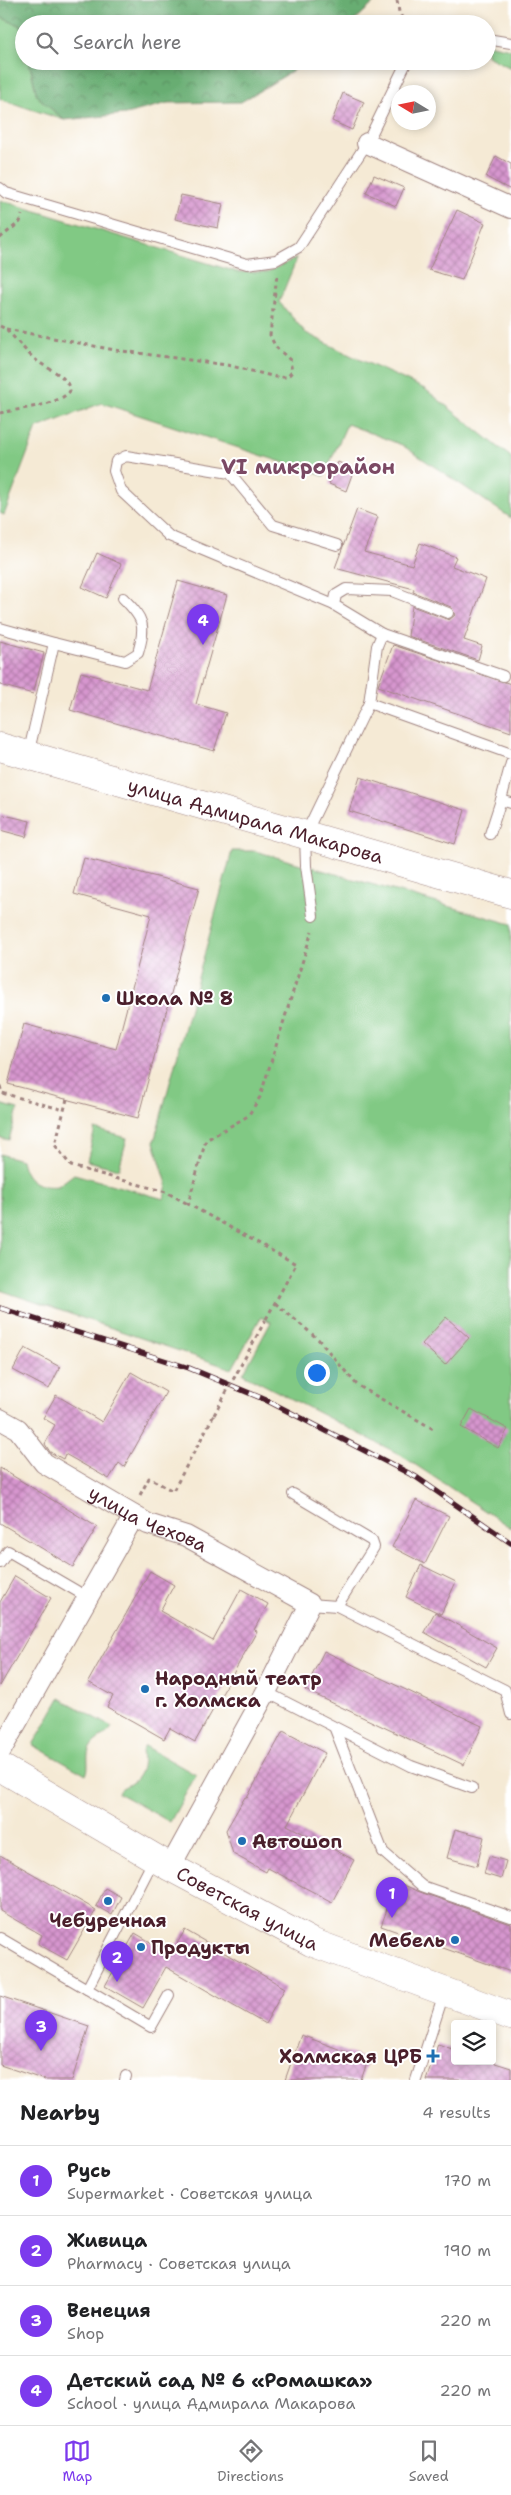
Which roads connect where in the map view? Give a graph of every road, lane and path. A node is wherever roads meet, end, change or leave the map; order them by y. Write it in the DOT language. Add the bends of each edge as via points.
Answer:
graph roads {
  1 [pos="398,0"];
  2 [pos="400,15"];
  3 [pos="496,40"];
  4 [pos="511,43"];
  5 [pos="403,70"];
  6 [pos="367,143"];
  7 [pos="0,188"];
  8 [pos="19,197"];
  9 [pos="511,208"];
  10 [pos="0,238"];
  11 [pos="276,260"];
  12 [pos="0,326"];
  13 [pos="6,329"];
  14 [pos="0,413"];
  15 [pos="337,545"];
  16 [pos="123,598"];
  17 [pos="334,605"];
  18 [pos="448,613"];
  19 [pos="0,628"];
  20 [pos="382,634"];
  21 [pos="54,643"];
  22 [pos="503,676"];
  23 [pos="369,703"];
  24 [pos="0,747"];
  25 [pos="511,754"];
  26 [pos="28,755"];
  27 [pos="511,763"];
  28 [pos="506,801"];
  29 [pos="490,834"];
  30 [pos="305,835"];
  31 [pos="511,894"];
  32 [pos="313,916"];
  33 [pos="0,1086"];
  34 [pos="67,1099"];
  35 [pos="64,1110"];
  36 [pos="188,1204"];
  37 [pos="274,1303"];
  38 [pos="0,1419"];
  39 [pos="435,1430"];
  40 [pos="143,1489"];
  41 [pos="293,1494"];
  42 [pos="134,1516"];
  43 [pos="4,1548"];
  44 [pos="0,1564"];
  45 [pos="87,1597"];
  46 [pos="310,1604"];
  47 [pos="337,1606"];
  48 [pos="266,1692"];
  49 [pos="511,1714"];
  50 [pos="335,1729"];
  51 [pos="0,1752"];
  52 [pos="0,1767"];
  53 [pos="472,1788"];
  54 [pos="162,1862"];
  55 [pos="511,1917"];
  56 [pos="0,1938"];
  57 [pos="87,1989"];
  58 [pos="445,1992"];
  59 [pos="169,1995"];
  60 [pos="511,2016"];
  61 [pos="416,2080"];
  1 -- 2 [label="path"];
  3 -- 4 [label="lane"];
  5 -- 6 [label="lane"];
  6 -- 9 [label="street"];
  6 -- 11 [label="lane" via="299,247"];
  7 -- 8 [label="lane" via="6,194"];
  8 -- 10 [label="path" via="23,212 20,222"];
  8 -- 11 [label="lane" via="247,264"];
  11 -- 13 [label="path" via="270,335 275,346 290,360 292,372 287,377"];
  12 -- 13 [label="path"];
  13 -- 14 [label="path" via="36,361 56,372 69,385 70,391 66,397"];
  15 -- 17 [label="lane" via="273,525 230,473 126,456 116,461 114,471 121,491 169,536"];
  16 -- 21 [label="lane" via="139,614 144,631 138,653 125,662"];
  17 -- 18 [label="lane" via="336,595 346,588 392,591"];
  17 -- 20 [label="lane"];
  19 -- 21 [label="lane"];
  20 -- 22 [label="lane"];
  20 -- 23 [label="lane" via="377,646"];
  21 -- 26 [label="lane"];
  23 -- 25 [label="lane"];
  23 -- 30 [label="lane"];
  24 -- 26 [label="main road, улица Адмирала Макарова"];
  26 -- 30 [label="main road, улица Адмирала Макарова"];
  27 -- 28 [label="lane"];
  28 -- 29 [label="lane"];
  30 -- 31 [label="main road, улица Адмирала Макарова"];
  30 -- 32 [label="lane"];
  32 -- 36 [label="path" via="312,932 260,1097 248,1116 206,1140"];
  33 -- 35 [label="path" via="2,1093"];
  34 -- 35 [label="path"];
  35 -- 36 [label="path" via="55,1145 71,1166 166,1192"];
  36 -- 37 [label="path" via="296,1264"];
  37 -- 39 [label="path" via="318,1339 357,1385"];
  37 -- 40 [label="path, bridge" via="173,1491 149,1478"];
  38 -- 42 [label="street, улица Чехова" via="18,1430 44,1464"];
  41 -- 47 [label="lane" via="372,1540 374,1548"];
  42 -- 45 [label="street"];
  42 -- 46 [label="street, улица Чехова" via="186,1536"];
  43 -- 44 [label="lane"];
  43 -- 45 [label="lane"];
  45 -- 51 [label="street"];
  46 -- 47 [label="lane"];
  46 -- 48 [label="street"];
  47 -- 49 [label="lane" via="505,1690"];
  48 -- 50 [label="lane"];
  48 -- 54 [label="street"];
  50 -- 53 [label="lane" via="411,1766"];
  50 -- 55 [label="lane" via="383,1852 422,1886"];
  52 -- 54 [label="main road, Советская улица"];
  54 -- 57 [label="lane"];
  54 -- 58 [label="main road, Советская улица" via="311,1942"];
  56 -- 57 [label="lane"];
  57 -- 59 [label="lane" via="151,2027"];
  58 -- 60 [label="main road, Советская улица"];
  58 -- 61 [label="lane"];
}
